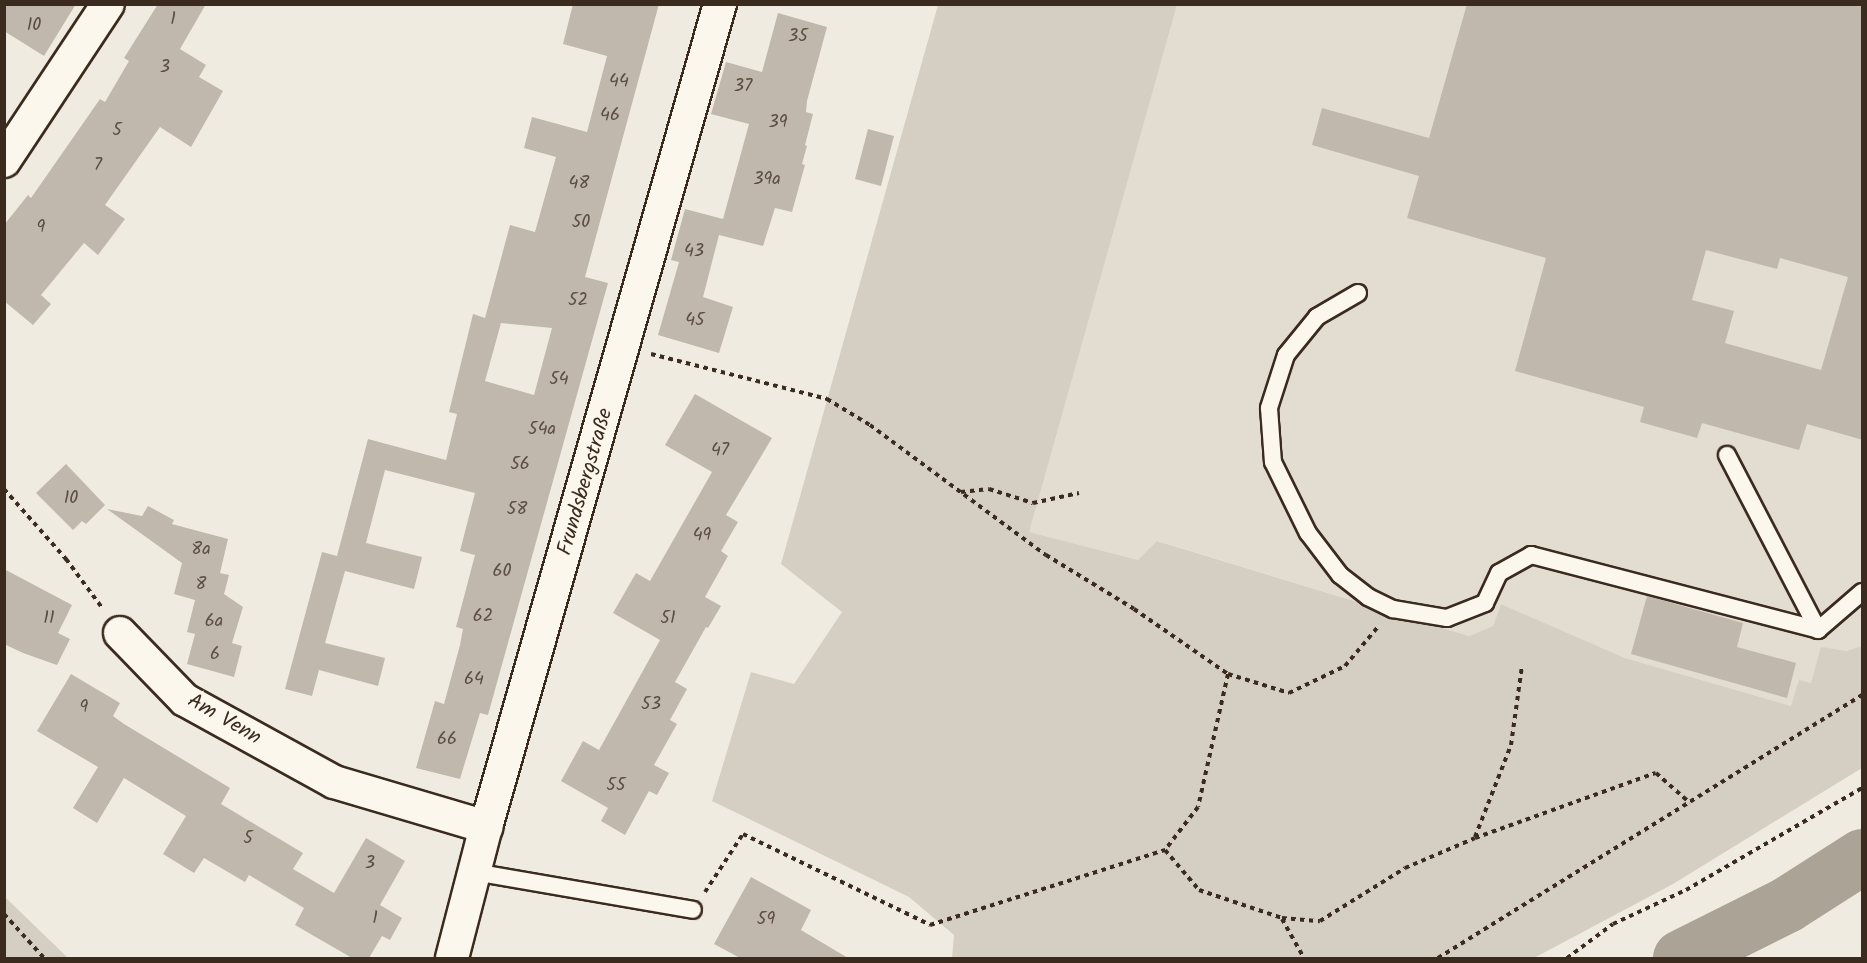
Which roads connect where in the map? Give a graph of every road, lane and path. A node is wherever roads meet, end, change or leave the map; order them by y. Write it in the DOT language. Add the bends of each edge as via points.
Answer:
graph roads {
  1 [pos="108,4"];
  2 [pos="720,4"];
  3 [pos="4,161"];
  4 [pos="1358,293"];
  5 [pos="624,347"];
  6 [pos="1727,455"];
  7 [pos="4,489"];
  8 [pos="961,492"];
  9 [pos="1079,493"];
  10 [pos="1863,592"];
  11 [pos="1394,609"];
  12 [pos="1818,630"];
  13 [pos="120,633"];
  14 [pos="1522,666"];
  15 [pos="1228,674"];
  16 [pos="1863,695"];
  17 [pos="1863,788"];
  18 [pos="1690,803"];
  19 [pos="486,827"];
  20 [pos="1475,838"];
  21 [pos="1165,850"];
  22 [pos="474,872"];
  23 [pos="693,910"];
  24 [pos="4,914"];
  25 [pos="1282,918"];
  26 [pos="44,958"];
  27 [pos="452,958"];
  28 [pos="1304,958"];
  29 [pos="1438,958"];
  30 [pos="1567,958"];
  1 -- 3 [label="street"];
  2 -- 5 [label="street, Frundsbergstraße"];
  4 -- 11 [label="lane" via="1317,317 1286,355 1269,408 1274,462 1308,533 1340,575 1368,597"];
  5 -- 8 [label="path" via="827,399 870,425"];
  5 -- 19 [label="street, Frundsbergstraße"];
  6 -- 12 [label="lane"];
  7 -- 13 [label="path" via="66,559"];
  8 -- 9 [label="path" via="989,489 1033,503"];
  8 -- 15 [label="path" via="1046,555"];
  10 -- 12 [label="lane"];
  11 -- 12 [label="lane" via="1447,618 1485,603 1499,573 1531,555"];
  11 -- 15 [label="path" via="1345,666 1289,693"];
  13 -- 19 [label="street, Am Venn" via="185,700 334,782"];
  14 -- 20 [label="path" via="1510,745"];
  15 -- 21 [label="path" via="1198,807"];
  16 -- 18 [label="path"];
  17 -- 30 [label="path" via="1686,890 1613,924"];
  18 -- 20 [label="path" via="1656,773"];
  18 -- 29 [label="path"];
  19 -- 22 [label="street, Frundsbergstraße"];
  20 -- 25 [label="path" via="1405,868 1320,921"];
  21 -- 23 [label="path" via="930,925 743,834"];
  21 -- 25 [label="path" via="1199,890"];
  22 -- 23 [label="lane"];
  22 -- 27 [label="street, Frundsbergstraße"];
  24 -- 26 [label="path"];
  25 -- 28 [label="path"];
}
